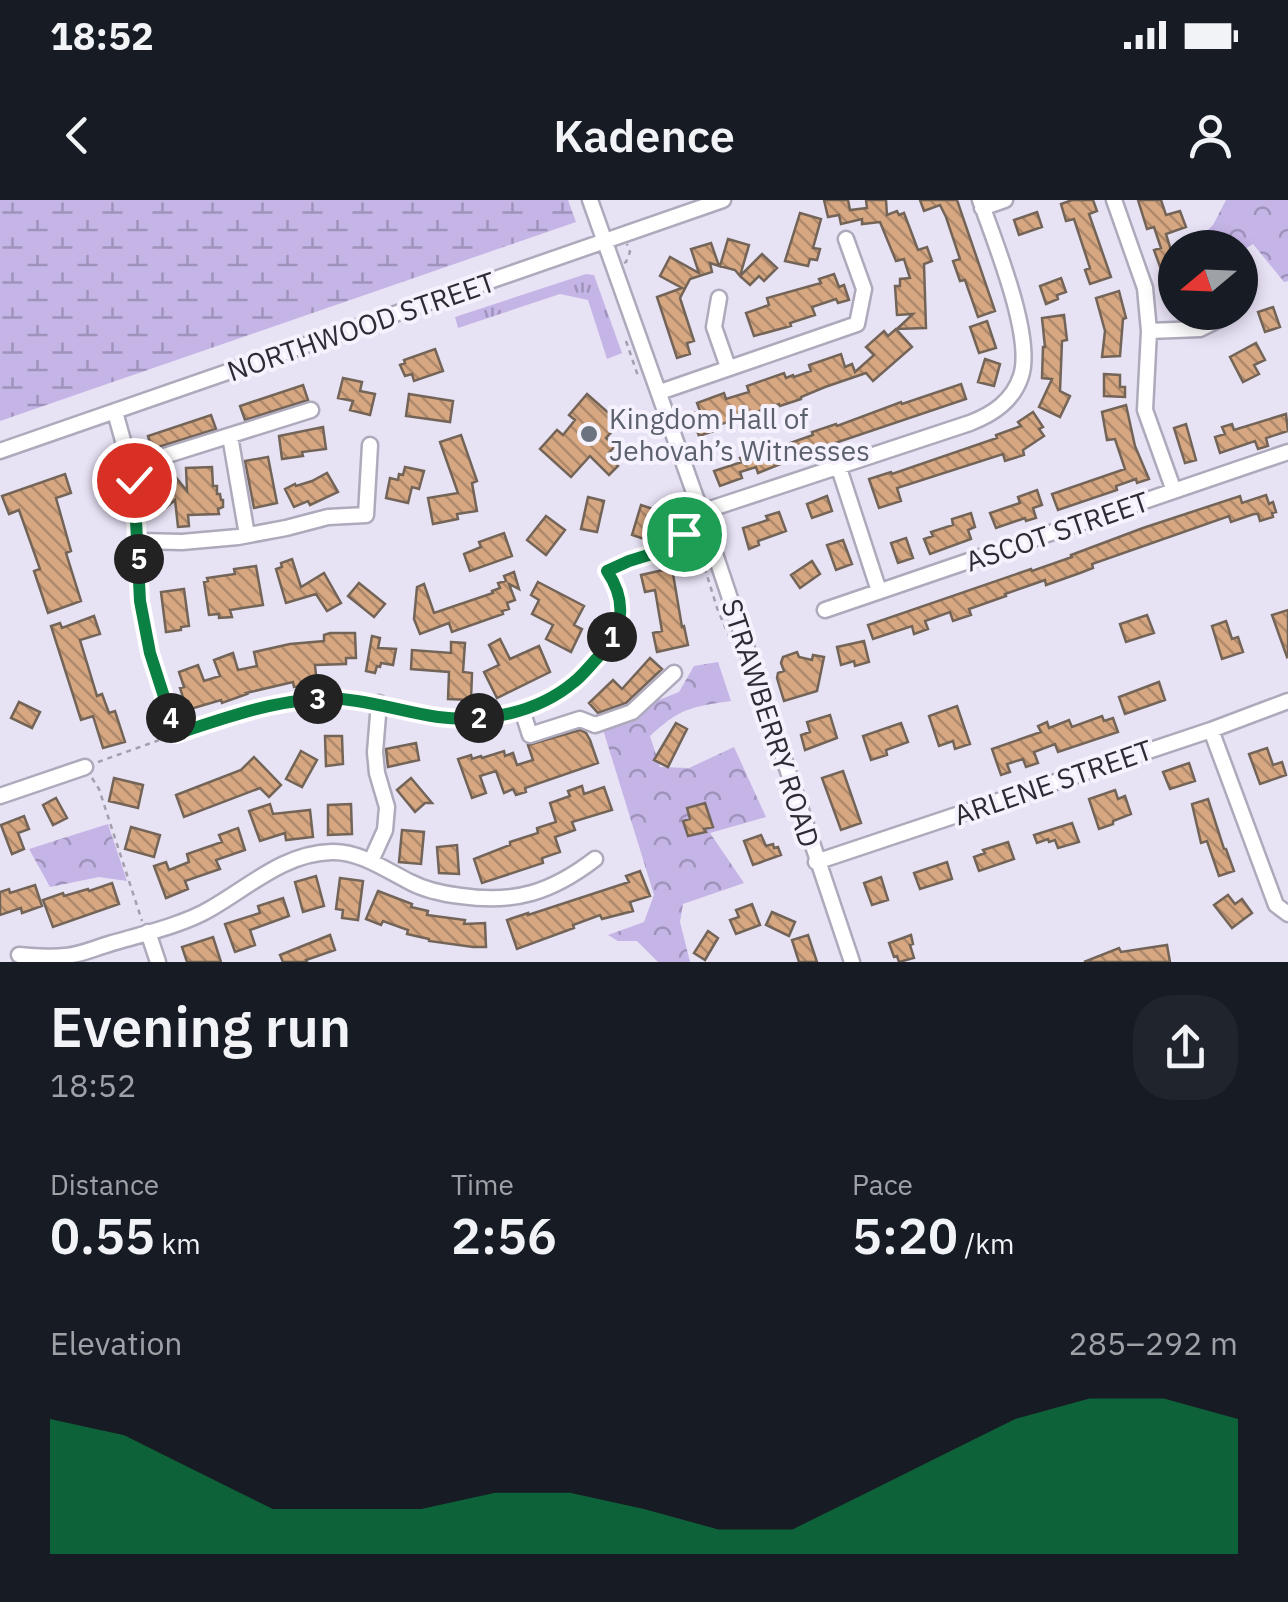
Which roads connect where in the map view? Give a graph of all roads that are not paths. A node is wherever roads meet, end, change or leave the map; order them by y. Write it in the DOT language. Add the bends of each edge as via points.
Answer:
graph roads {
  1 [pos="590,200"];
  2 [pos="723,200"];
  3 [pos="1005,200"];
  4 [pos="1114,200"];
  5 [pos="981,204"];
  6 [pos="604,240"];
  7 [pos="846,240"];
  8 [pos="719,298"];
  9 [pos="1174,330"];
  10 [pos="1149,331"];
  11 [pos="728,368"];
  12 [pos="660,392"];
  13 [pos="311,410"];
  14 [pos="115,412"];
  15 [pos="230,436"];
  16 [pos="370,445"];
  17 [pos="0,452"];
  18 [pos="1288,452"];
  19 [pos="158,458"];
  20 [pos="838,465"];
  21 [pos="1174,491"];
  22 [pos="702,512"];
  23 [pos="247,535"];
  24 [pos="138,541"];
  25 [pos="607,571"];
  26 [pos="879,591"];
  27 [pos="825,610"];
  28 [pos="674,673"];
  29 [pos="1288,700"];
  30 [pos="379,704"];
  31 [pos="522,710"];
  32 [pos="1211,730"];
  33 [pos="84,767"];
  34 [pos="0,796"];
  35 [pos="595,859"];
  36 [pos="371,861"];
  37 [pos="816,862"];
  38 [pos="1288,914"];
  39 [pos="147,932"];
  40 [pos="20,955"];
  41 [pos="158,962"];
  42 [pos="852,962"];
  1 -- 6 [label="street, STRAWBERRY ROAD"];
  2 -- 6 [label="street, NORTHWOOD STREET"];
  3 -- 5 [label="street"];
  4 -- 10 [label="street" via="1145,288"];
  5 -- 20 [label="street" via="1022,334 1021,376 992,414"];
  6 -- 12 [label="street, STRAWBERRY ROAD"];
  6 -- 14 [label="street, NORTHWOOD STREET"];
  7 -- 11 [label="street" via="864,288 857,324"];
  8 -- 11 [label="street" via="714,327"];
  9 -- 10 [label="street"];
  10 -- 21 [label="street" via="1145,410"];
  11 -- 12 [label="street"];
  12 -- 22 [label="street, STRAWBERRY ROAD"];
  13 -- 15 [label="street"];
  14 -- 17 [label="street, NORTHWOOD STREET"];
  14 -- 24 [label="street" via="134,480"];
  15 -- 19 [label="street"];
  15 -- 23 [label="street"];
  16 -- 23 [label="street" via="366,515"];
  18 -- 21 [label="street, ASCOT STREET"];
  20 -- 22 [label="street"];
  20 -- 26 [label="street"];
  21 -- 26 [label="street, ASCOT STREET"];
  22 -- 37 [label="street, STRAWBERRY ROAD"];
  23 -- 24 [label="street"];
  24 -- 30 [label="street" via="150,653 176,734 270,705 320,698"];
  25 -- 31 [label="street" via="622,604 606,648 574,682"];
  26 -- 27 [label="street, ASCOT STREET"];
  28 -- 31 [label="street" via="632,712 595,725 580,719 530,735"];
  29 -- 32 [label="street, ARLENE STREET"];
  30 -- 31 [label="street" via="438,717"];
  30 -- 36 [label="street" via="375,752 387,808"];
  32 -- 37 [label="street, ARLENE STREET"];
  32 -- 38 [label="street" via="1276,905"];
  33 -- 34 [label="street"];
  35 -- 36 [label="street" via="556,885 510,899 448,894"];
  36 -- 39 [label="street" via="334,851 296,858 207,911"];
  37 -- 42 [label="street, STRAWBERRY ROAD"];
  39 -- 40 [label="street" via="68,956"];
  39 -- 41 [label="street"];
}
